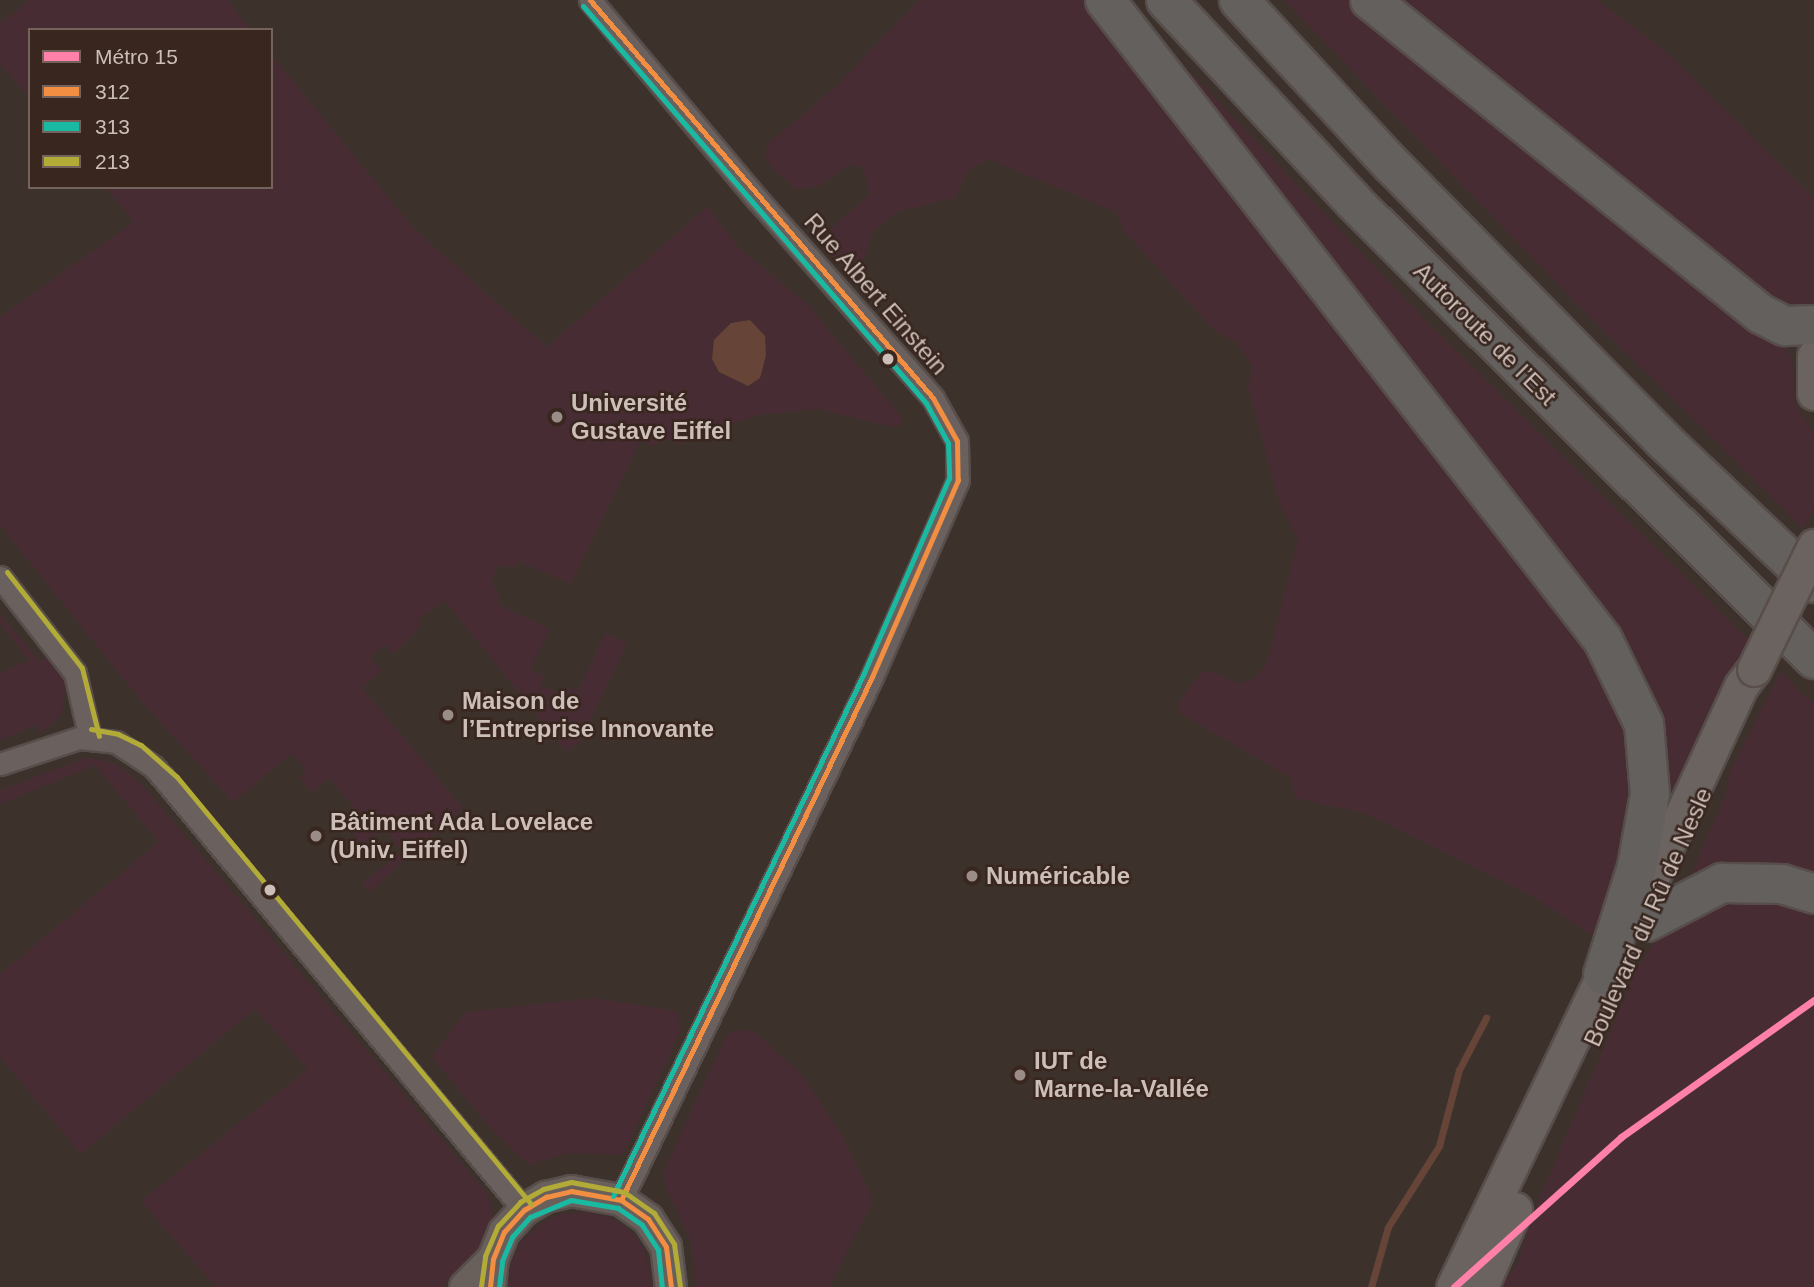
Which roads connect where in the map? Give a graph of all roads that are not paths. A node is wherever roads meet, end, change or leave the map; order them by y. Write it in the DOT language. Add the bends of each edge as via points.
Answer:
graph roads {
  1 [pos="590,0"];
  2 [pos="1105,0"];
  3 [pos="1166,0"];
  4 [pos="1239,0"];
  5 [pos="1370,0"];
  6 [pos="1814,325"];
  7 [pos="1814,356"];
  8 [pos="1814,393"];
  9 [pos="1814,547"];
  10 [pos="0,577"];
  11 [pos="1814,583"];
  12 [pos="1814,659"];
  13 [pos="1754,669"];
  14 [pos="90,738"];
  15 [pos="0,764"];
  16 [pos="1814,894"];
  17 [pos="1647,922"];
  18 [pos="1603,975"];
  19 [pos="621,1200"];
  20 [pos="524,1210"];
  21 [pos="492,1273"];
  22 [pos="465,1287"];
  23 [pos="671,1287"];
  24 [pos="1453,1287"];
  25 [pos="1481,1287"];
  1 -- 19 [label="street, Rue Albert Einstein" via="933,398 957,441 958,480 872,677"];
  2 -- 18 [label="highway" via="1603,640 1644,724 1650,794 1637,867"];
  3 -- 12 [label="highway, Autoroute de l’Est" via="1355,204"];
  4 -- 11 [label="highway" via="1401,174 1663,440"];
  5 -- 6 [label="highway" via="1761,314 1785,326"];
  7 -- 8 [label="main road"];
  9 -- 13 [label="main road, Boulevard du Rû de Nesle, bridge"];
  10 -- 14 [label="street" via="75,673"];
  13 -- 17 [label="main road, Boulevard du Rû de Nesle" via="1751,689"];
  13 -- 18 [label="main road" via="1741,686 1617,954"];
  14 -- 15 [label="street" via="69,739"];
  14 -- 20 [label="street" via="116,742 136,752 170,783"];
  16 -- 17 [label="highway" via="1782,884 1722,883"];
  17 -- 25 [label="main road, Boulevard du Rû de Nesle"];
  18 -- 24 [label="main road"];
  19 -- 20 [label="street" via="571,1191 546,1197"];
  19 -- 23 [label="street" via="648,1219 666,1247"];
  20 -- 21 [label="street" via="504,1232"];
  21 -- 22 [label="street"];
}
